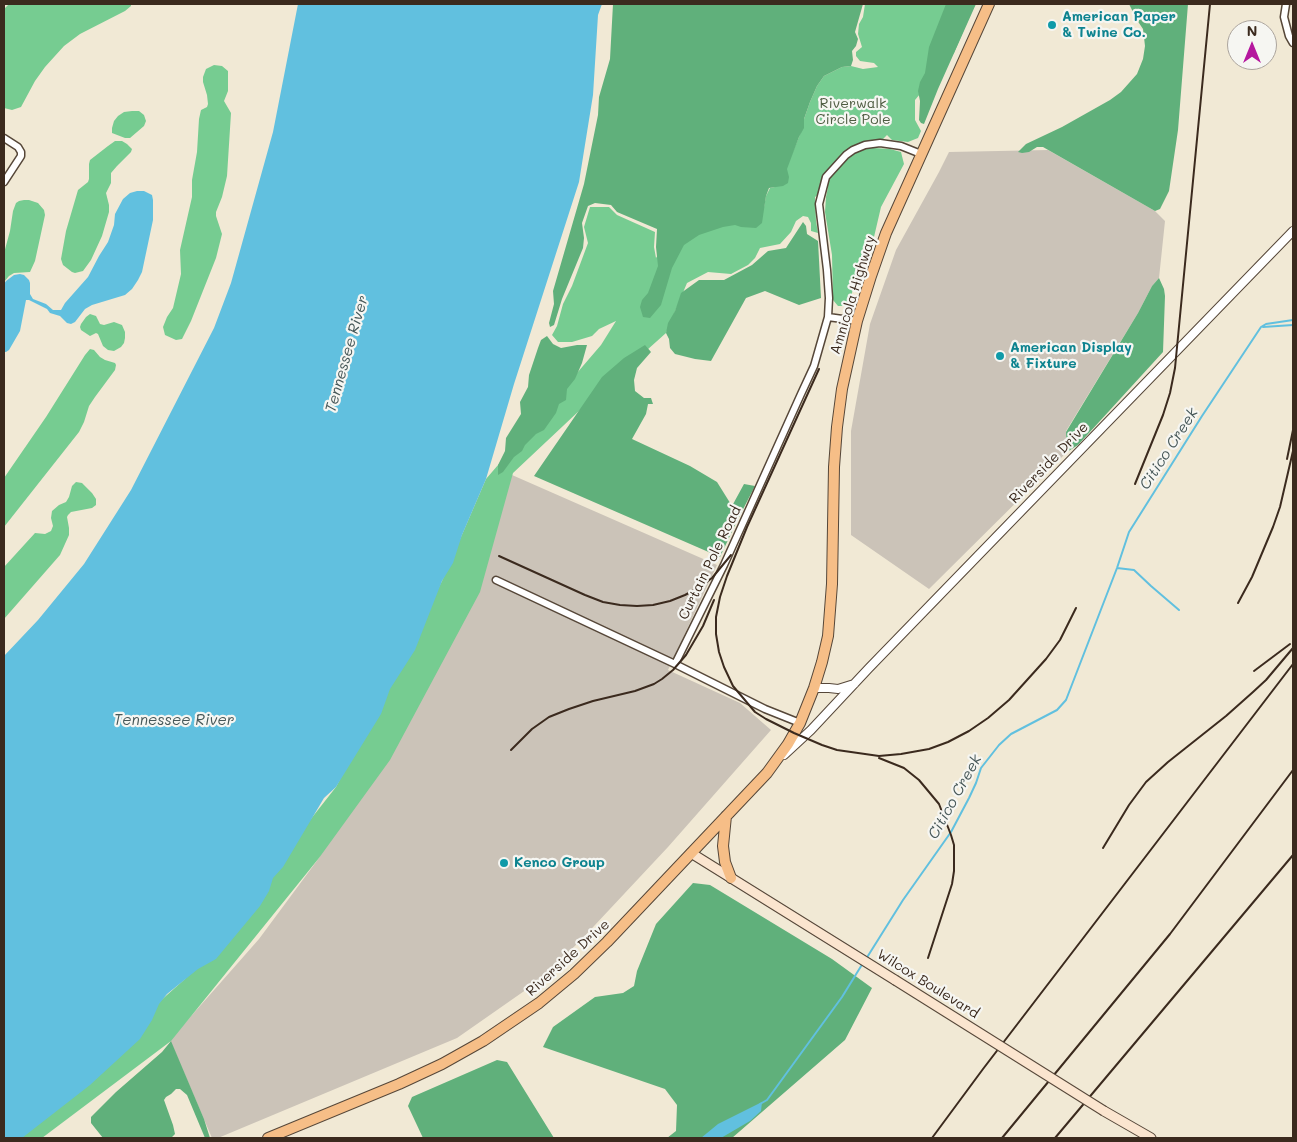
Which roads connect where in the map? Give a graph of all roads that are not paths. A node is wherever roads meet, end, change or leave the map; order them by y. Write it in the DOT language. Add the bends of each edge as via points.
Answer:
graph roads {
  1 [pos="989,4"];
  2 [pos="1286,4"];
  3 [pos="1293,43"];
  4 [pos="4,138"];
  5 [pos="921,154"];
  6 [pos="4,182"];
  7 [pos="1293,231"];
  8 [pos="828,317"];
  9 [pos="857,321"];
  10 [pos="496,580"];
  11 [pos="675,664"];
  12 [pos="855,683"];
  13 [pos="814,688"];
  14 [pos="809,701"];
  15 [pos="800,723"];
  16 [pos="773,765"];
  17 [pos="726,816"];
  18 [pos="691,853"];
  19 [pos="731,878"];
  20 [pos="268,1138"];
  21 [pos="1151,1138"];
  1 -- 5 [label="main road, Amnicola Highway"];
  2 -- 3 [label="street" via="1284,17"];
  4 -- 6 [label="street" via="18,147 21,154"];
  5 -- 8 [label="street, Curtain Pole Road" via="901,146 866,145 846,155 826,177 819,204 827,270"];
  5 -- 9 [label="main road, Amnicola Highway" via="886,233"];
  7 -- 12 [label="street, Riverside Drive"];
  8 -- 9 [label="street"];
  8 -- 11 [label="street, Curtain Pole Road" via="814,366 724,565"];
  9 -- 13 [label="main road, Amnicola Highway" via="837,427 829,624"];
  10 -- 11 [label="street"];
  11 -- 15 [label="street"];
  12 -- 13 [label="street" via="838,689"];
  12 -- 16 [label="street, Riverside Drive"];
  13 -- 14 [label="main road, Amnicola Highway"];
  14 -- 15 [label="main road, Riverside Drive"];
  15 -- 16 [label="main road, Riverside Drive"];
  16 -- 17 [label="main road, Riverside Drive"];
  17 -- 18 [label="main road, Riverside Drive"];
  17 -- 19 [label="main road" via="723,846"];
  18 -- 19 [label="main road, Wilcox Boulevard"];
  18 -- 20 [label="main road, Riverside Drive" via="591,958 557,989 502,1029 420,1074"];
  19 -- 21 [label="main road, Wilcox Boulevard, bridge"];
}
